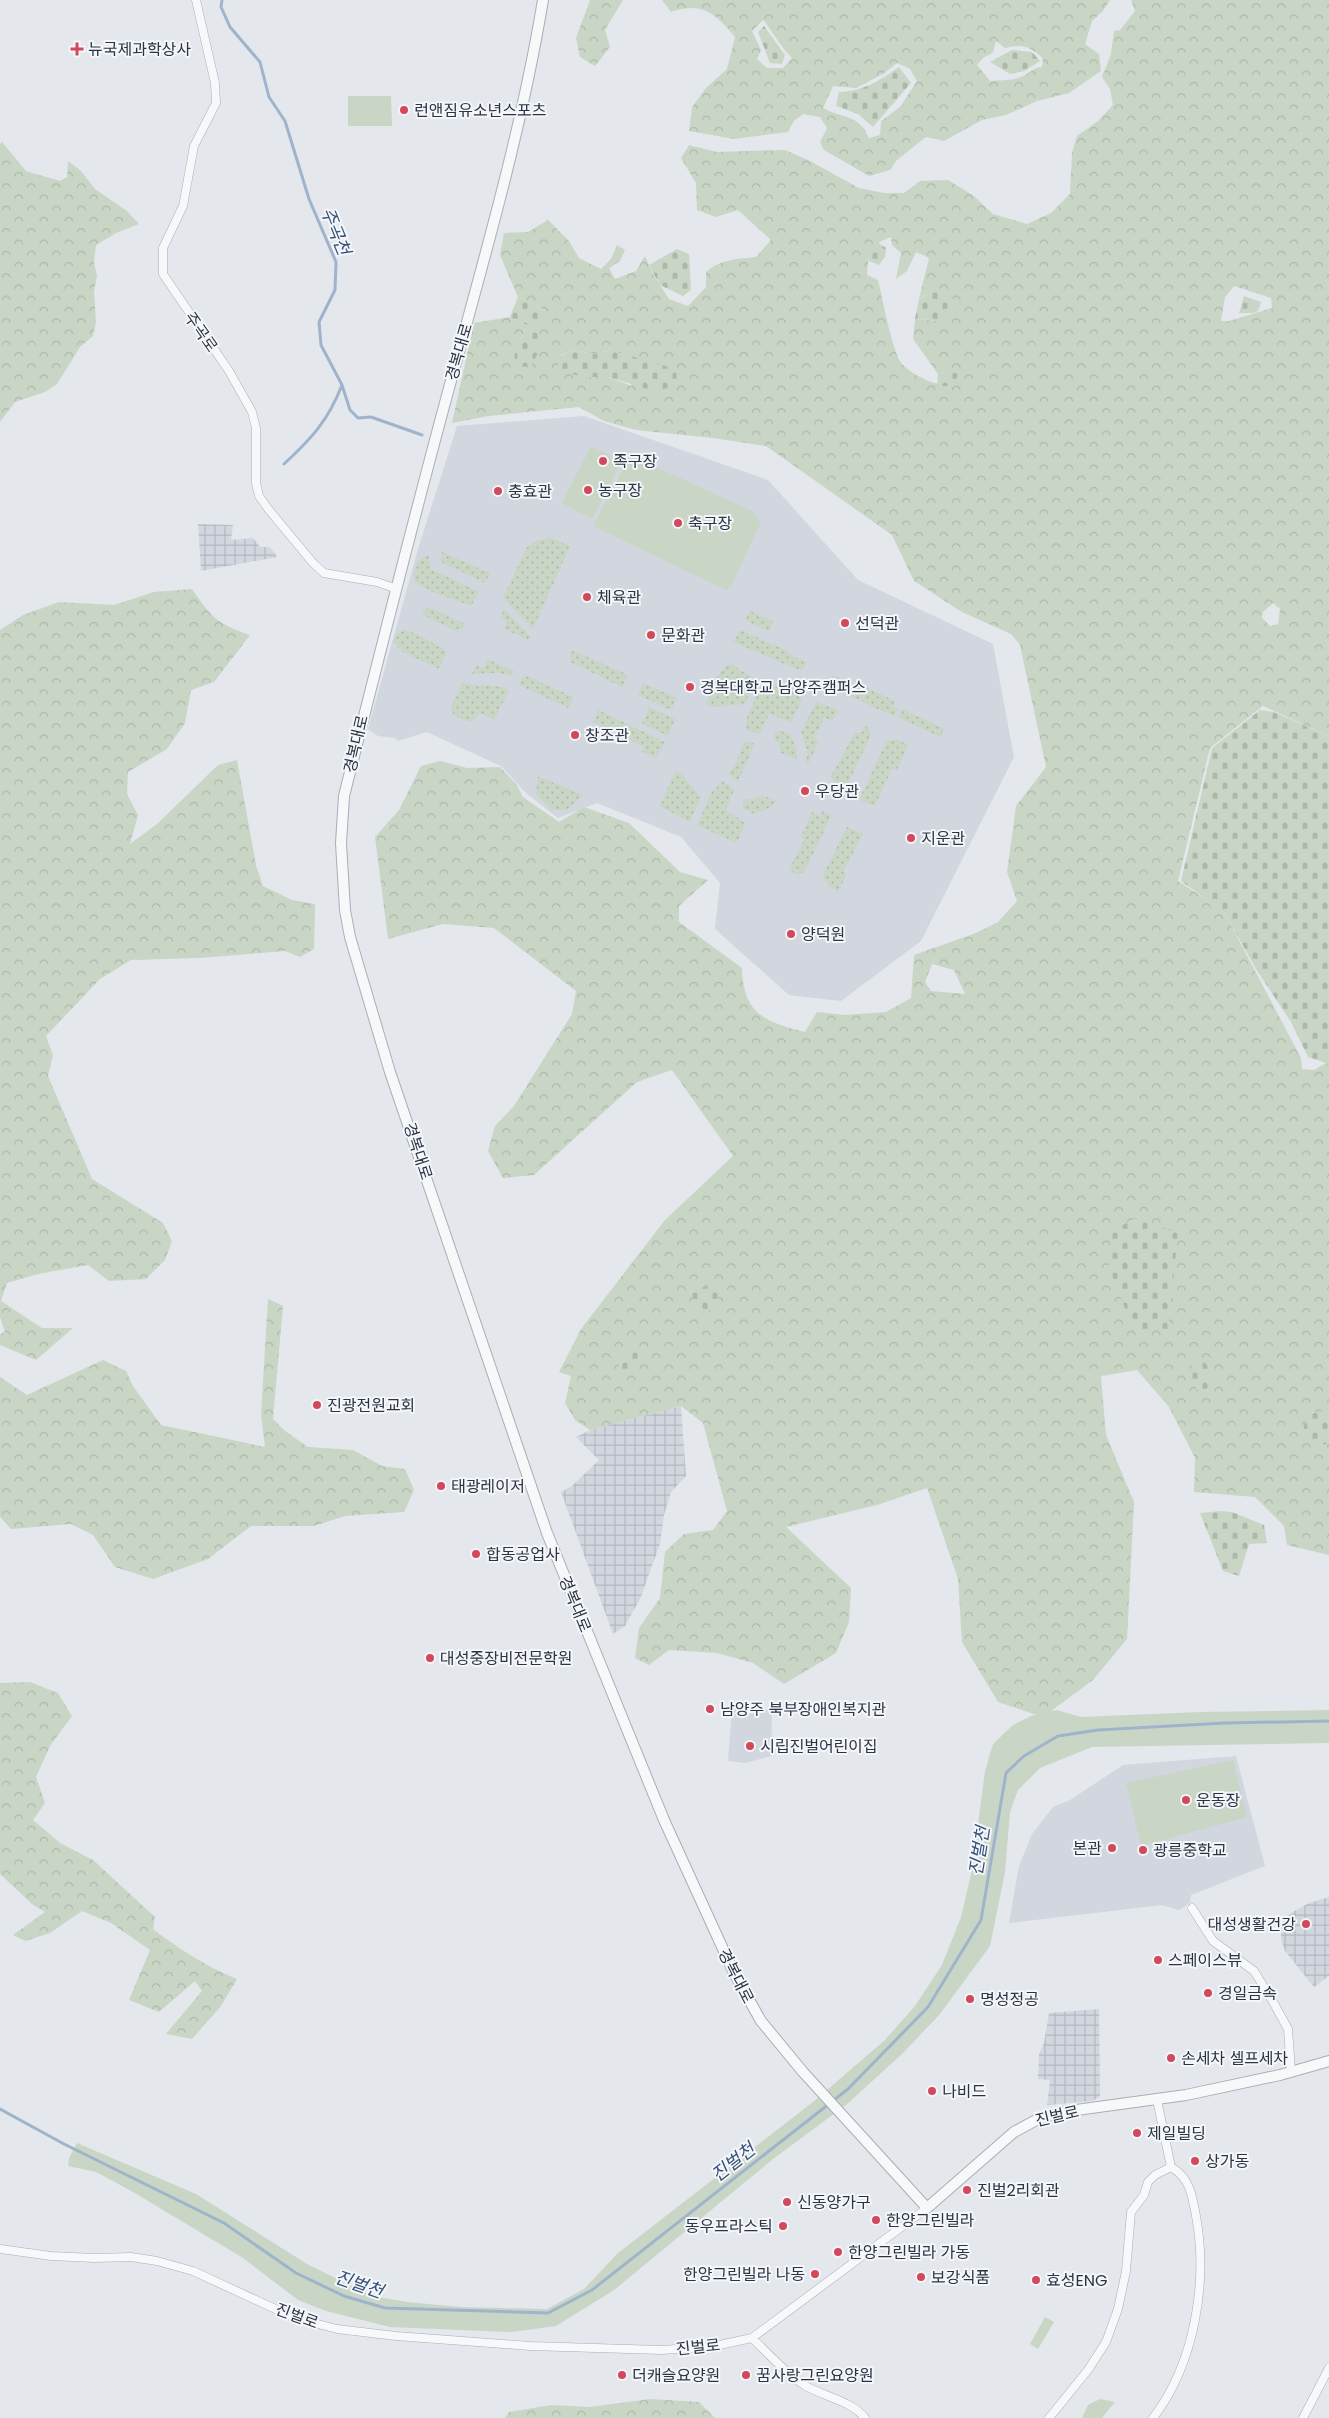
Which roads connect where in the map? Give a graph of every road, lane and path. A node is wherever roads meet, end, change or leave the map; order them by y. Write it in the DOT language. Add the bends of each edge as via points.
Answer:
graph roads {
  1 [pos="196,0"];
  2 [pos="543,0"];
  3 [pos="397,589"];
  4 [pos="1192,1908"];
  5 [pos="1329,2061"];
  6 [pos="1291,2072"];
  7 [pos="1157,2100"];
  8 [pos="1171,2167"];
  9 [pos="927,2208"];
  10 [pos="0,2249"];
  11 [pos="752,2338"];
  12 [pos="1329,2368"];
  13 [pos="865,2418"];
  14 [pos="1049,2418"];
  15 [pos="1153,2418"];
  16 [pos="1303,2418"];
  1 -- 3 [label="street, 주곡로" via="216,102 194,146 183,206 163,248 163,274 229,371 256,420 256,483 259,496 269,510 324,573 378,582"];
  2 -- 3 [label="street, 경복대로" via="510,154"];
  3 -- 9 [label="street, 경복대로" via="379,650 341,819 342,870 350,937 390,1072 550,1542 664,1820 734,1973 748,2002 773,2038"];
  4 -- 6 [label="street" via="1214,1942 1254,1970 1288,2029"];
  5 -- 6 [label="street, 진벌로"];
  6 -- 7 [label="street, 진벌로"];
  7 -- 8 [label="street"];
  7 -- 9 [label="street, 진벌로" via="1053,2114 1028,2123 977,2162"];
  8 -- 14 [label="street" via="1148,2182 1144,2195 1131,2212 1126,2272 1106,2342"];
  8 -- 15 [label="street" via="1180,2172 1191,2192 1198,2226 1200,2290 1185,2355"];
  9 -- 11 [label="street, 진벌로"];
  10 -- 11 [label="street, 진벌로" via="51,2256 157,2261 192,2272 295,2318 336,2329 530,2346 661,2350 710,2347"];
  11 -- 13 [label="street" via="804,2385 852,2408"];
  12 -- 16 [label="street"];
}
